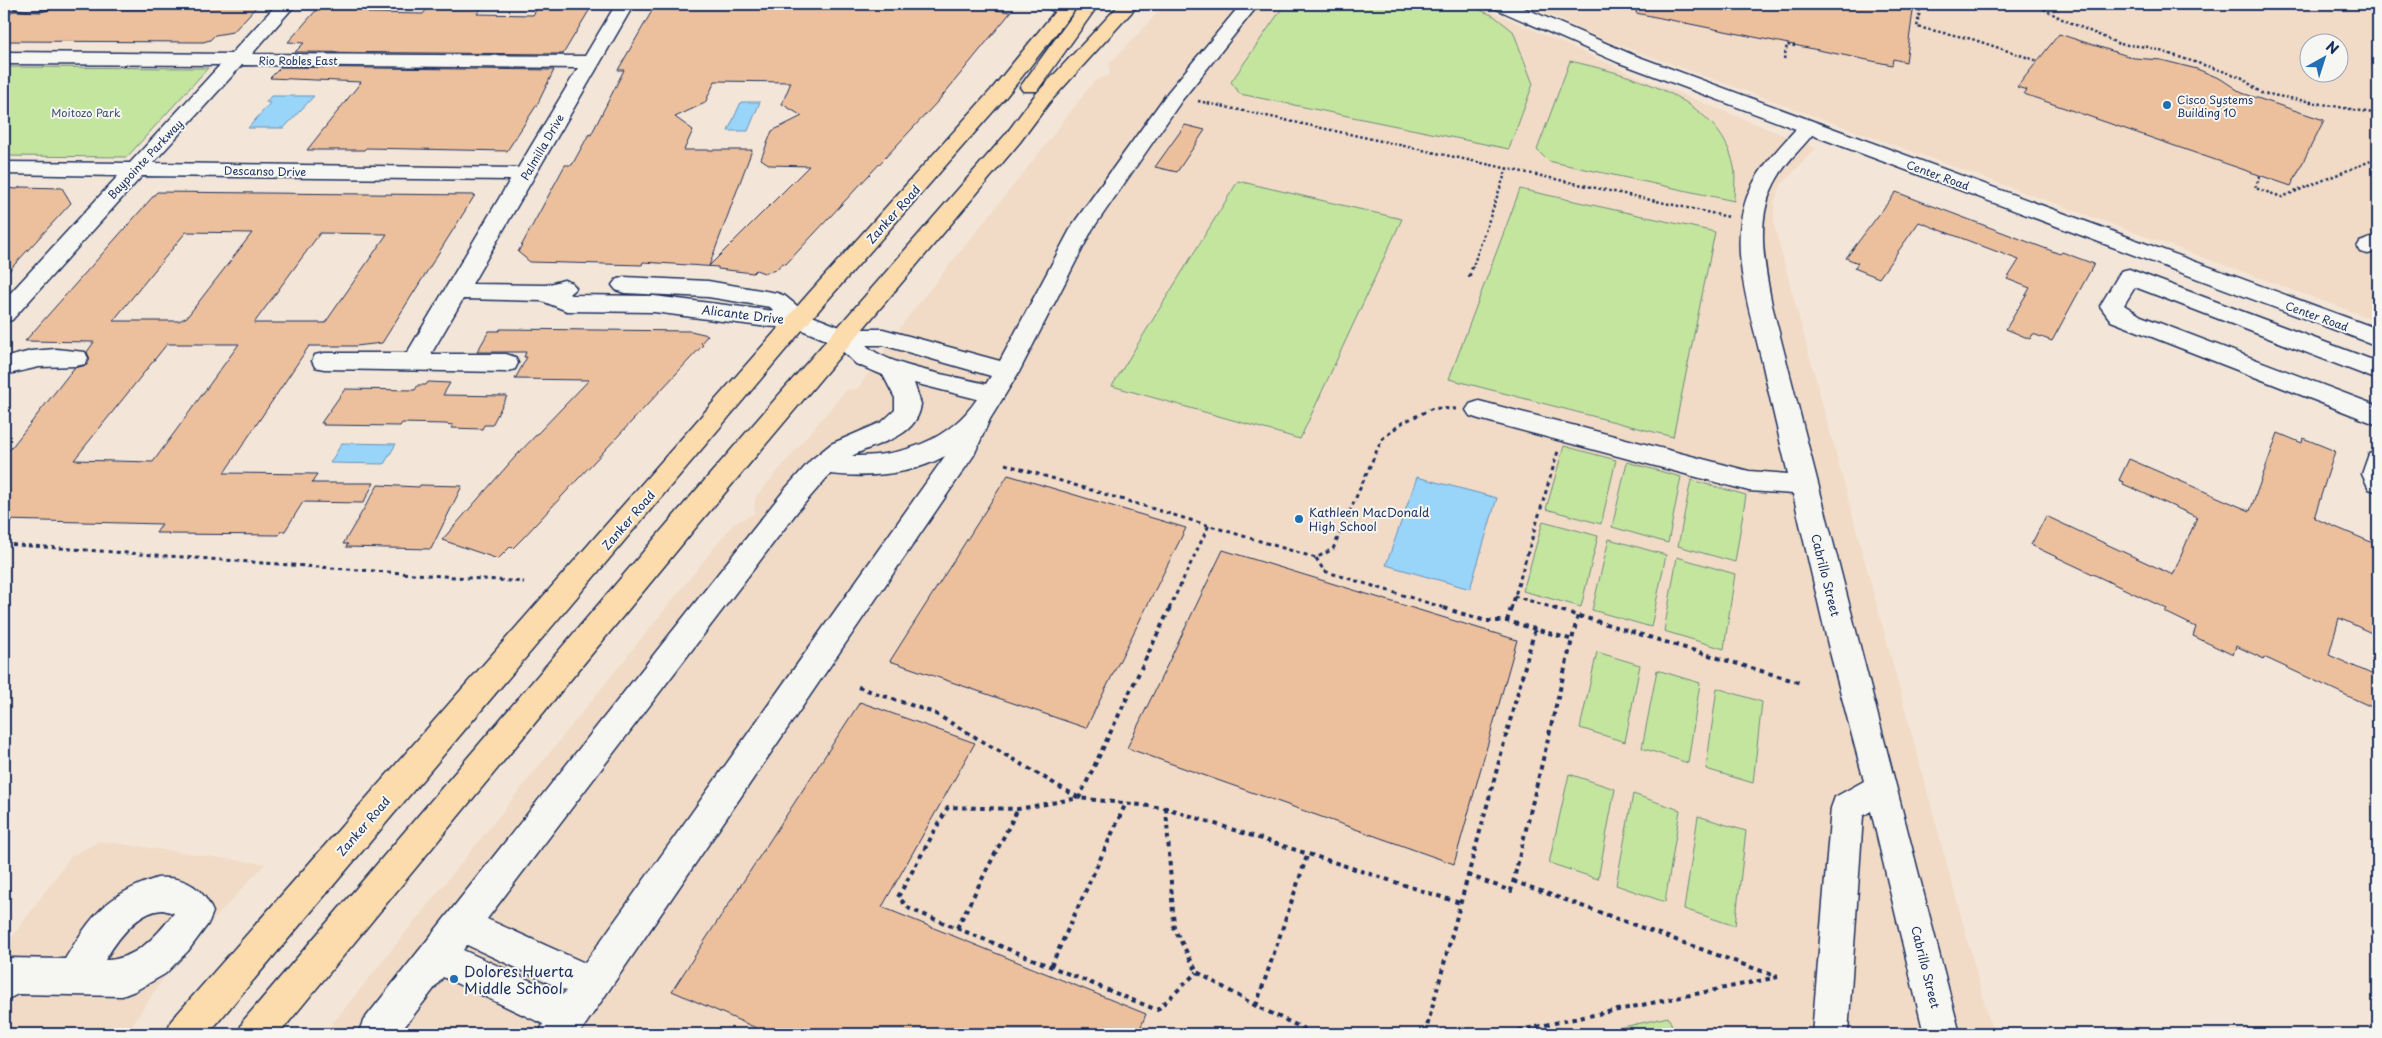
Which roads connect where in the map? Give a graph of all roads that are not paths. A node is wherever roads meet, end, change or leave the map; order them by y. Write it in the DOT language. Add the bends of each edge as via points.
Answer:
graph roads {
  1 [pos="21,4"];
  2 [pos="43,4"];
  3 [pos="287,4"];
  4 [pos="625,4"];
  5 [pos="1085,4"];
  6 [pos="1130,4"];
  7 [pos="1250,4"];
  8 [pos="1500,4"];
  9 [pos="1063,5"];
  10 [pos="4,58"];
  11 [pos="236,60"];
  12 [pos="591,62"];
  13 [pos="1808,127"];
  14 [pos="1013,138"];
  15 [pos="4,168"];
  16 [pos="135,170"];
  17 [pos="526,174"];
  18 [pos="2142,251"];
  19 [pos="2129,276"];
  20 [pos="458,291"];
  21 [pos="4,314"];
  22 [pos="800,320"];
  23 [pos="843,337"];
  24 [pos="2378,338"];
  25 [pos="76,358"];
  26 [pos="324,361"];
  27 [pos="414,362"];
  28 [pos="506,363"];
  29 [pos="4,367"];
  30 [pos="892,369"];
  31 [pos="2378,371"];
  32 [pos="1007,372"];
  33 [pos="985,406"];
  34 [pos="1479,410"];
  35 [pos="2378,416"];
  36 [pos="2378,461"];
  37 [pos="824,464"];
  38 [pos="2378,482"];
  39 [pos="1805,486"];
  40 [pos="1882,788"];
  41 [pos="462,925"];
  42 [pos="437,956"];
  43 [pos="74,977"];
  44 [pos="4,983"];
  45 [pos="591,984"];
  46 [pos="563,1026"];
  47 [pos="184,1034"];
  48 [pos="256,1034"];
  49 [pos="376,1034"];
  50 [pos="1830,1034"];
  51 [pos="1942,1034"];
  1 -- 2 [label="street"];
  3 -- 11 [label="street, Baypointe Parkway"];
  4 -- 12 [label="street, Palmilla Drive"];
  5 -- 14 [label="main road" via="1087,8 1078,24 1023,96"];
  6 -- 14 [label="main road" via="1060,78"];
  7 -- 32 [label="street" via="1175,96 1081,229"];
  8 -- 13 [label="street, Center Road" via="1624,58"];
  9 -- 22 [label="main road, Zanker Road" via="998,94"];
  10 -- 11 [label="street, Rio Robles East"];
  11 -- 12 [label="street, Rio Robles East"];
  11 -- 16 [label="street, Baypointe Parkway"];
  12 -- 17 [label="street, Palmilla Drive"];
  13 -- 18 [label="street, Center Road"];
  13 -- 39 [label="street, Cabrillo Street" via="1763,183 1752,222 1753,262 1760,305"];
  14 -- 23 [label="main road"];
  15 -- 16 [label="street, Descanso Drive"];
  16 -- 17 [label="street, Descanso Drive"];
  16 -- 21 [label="street, Baypointe Parkway"];
  17 -- 20 [label="street, Palmilla Drive"];
  18 -- 19 [label="street"];
  18 -- 24 [label="street, Center Road"];
  19 -- 31 [label="street"];
  19 -- 35 [label="street" via="2112,306 2119,315"];
  20 -- 22 [label="street, Alicante Drive" via="546,292 567,303 654,304"];
  20 -- 27 [label="street, Palmilla Drive"];
  22 -- 23 [label="street, Alicante Drive"];
  22 -- 47 [label="main road, Zanker Road"];
  23 -- 30 [label="street" via="865,358"];
  23 -- 32 [label="street" via="883,337"];
  23 -- 48 [label="main road"];
  25 -- 29 [label="street" via="47,356"];
  26 -- 27 [label="street"];
  27 -- 28 [label="street"];
  30 -- 33 [label="street"];
  30 -- 37 [label="street" via="910,403 906,415 896,426 842,450"];
  32 -- 33 [label="street"];
  33 -- 37 [label="street" via="943,444 924,455 888,464 851,467"];
  33 -- 45 [label="street" via="965,448"];
  34 -- 39 [label="street" via="1750,481"];
  36 -- 38 [label="street" via="2375,474"];
  37 -- 41 [label="street" via="804,482"];
  39 -- 40 [label="street, Cabrillo Street"];
  40 -- 50 [label="street" via="1847,808"];
  40 -- 51 [label="street, Cabrillo Street"];
  41 -- 42 [label="street"];
  41 -- 45 [label="street"];
  42 -- 46 [label="street"];
  42 -- 49 [label="street"];
  43 -- 44 [label="street" via="9,976"];
  45 -- 46 [label="street"];
}
